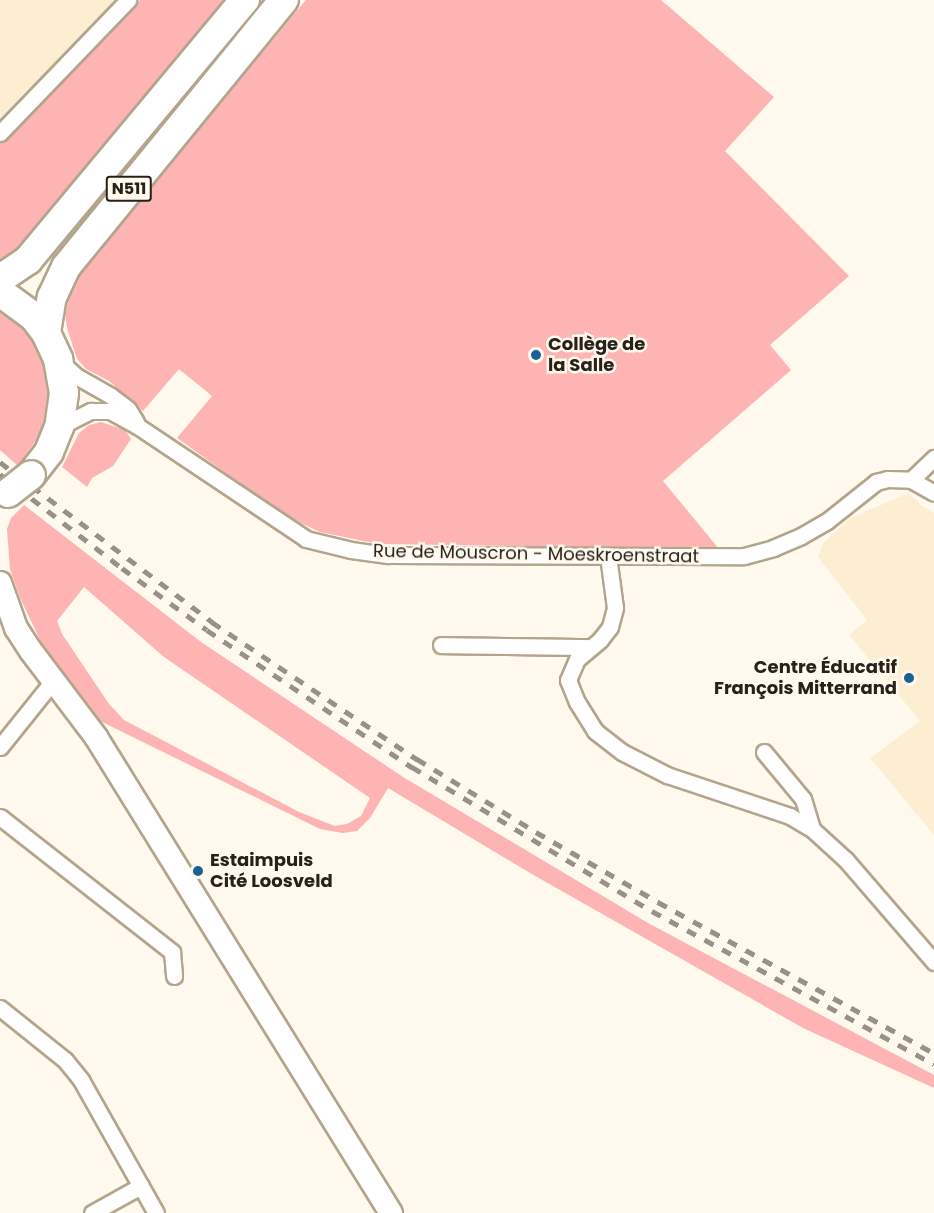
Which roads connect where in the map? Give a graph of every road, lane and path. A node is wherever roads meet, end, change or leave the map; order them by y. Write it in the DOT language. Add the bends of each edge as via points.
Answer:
graph roads {
  1 [pos="128,0"];
  2 [pos="245,0"];
  3 [pos="284,0"];
  4 [pos="0,133"];
  5 [pos="0,279"];
  6 [pos="0,292"];
  7 [pos="46,333"];
  8 [pos="58,359"];
  9 [pos="59,427"];
  10 [pos="139,427"];
  11 [pos="934,459"];
  12 [pos="911,480"];
  13 [pos="934,493"];
  14 [pos="3,500"];
  15 [pos="608,556"];
  16 [pos="0,583"];
  17 [pos="441,645"];
  18 [pos="590,647"];
  19 [pos="52,682"];
  20 [pos="0,747"];
  21 [pos="764,752"];
  22 [pos="0,817"];
  23 [pos="812,829"];
  24 [pos="934,962"];
  25 [pos="174,976"];
  26 [pos="0,1008"];
  27 [pos="141,1186"];
  28 [pos="93,1213"];
  29 [pos="156,1213"];
  30 [pos="391,1213"];
  1 -- 4 [label="street"];
  2 -- 5 [label="highway, N511" via="28,260"];
  3 -- 7 [label="highway, N511" via="66,267 52,297"];
  6 -- 7 [label="highway" via="19,303"];
  7 -- 8 [label="highway"];
  8 -- 9 [label="highway" via="64,393"];
  8 -- 10 [label="street, Rue de Mouscron - Moeskroenstraat" via="76,376 128,409"];
  9 -- 10 [label="street, Rue de Mouscron - Moeskroenstraat" via="91,411 110,411"];
  9 -- 14 [label="highway, bridge" via="49,452"];
  10 -- 15 [label="street, Rue de Mouscron - Moeskroenstraat" via="306,539 388,555"];
  11 -- 12 [label="street"];
  12 -- 13 [label="street"];
  12 -- 15 [label="street, Rue de Mouscron - Moeskroenstraat" via="893,478 876,482 814,529 757,553 723,557"];
  15 -- 18 [label="street" via="615,608 610,627"];
  16 -- 19 [label="main road" via="16,628"];
  17 -- 18 [label="street"];
  18 -- 23 [label="street" via="577,659 568,680 577,702 609,744 668,775 790,816"];
  19 -- 20 [label="street"];
  19 -- 30 [label="main road" via="96,737"];
  21 -- 23 [label="street" via="803,799"];
  22 -- 25 [label="street" via="172,952"];
  23 -- 24 [label="street" via="846,860"];
  26 -- 27 [label="street" via="66,1060"];
  27 -- 28 [label="street"];
  27 -- 29 [label="street"];
}
